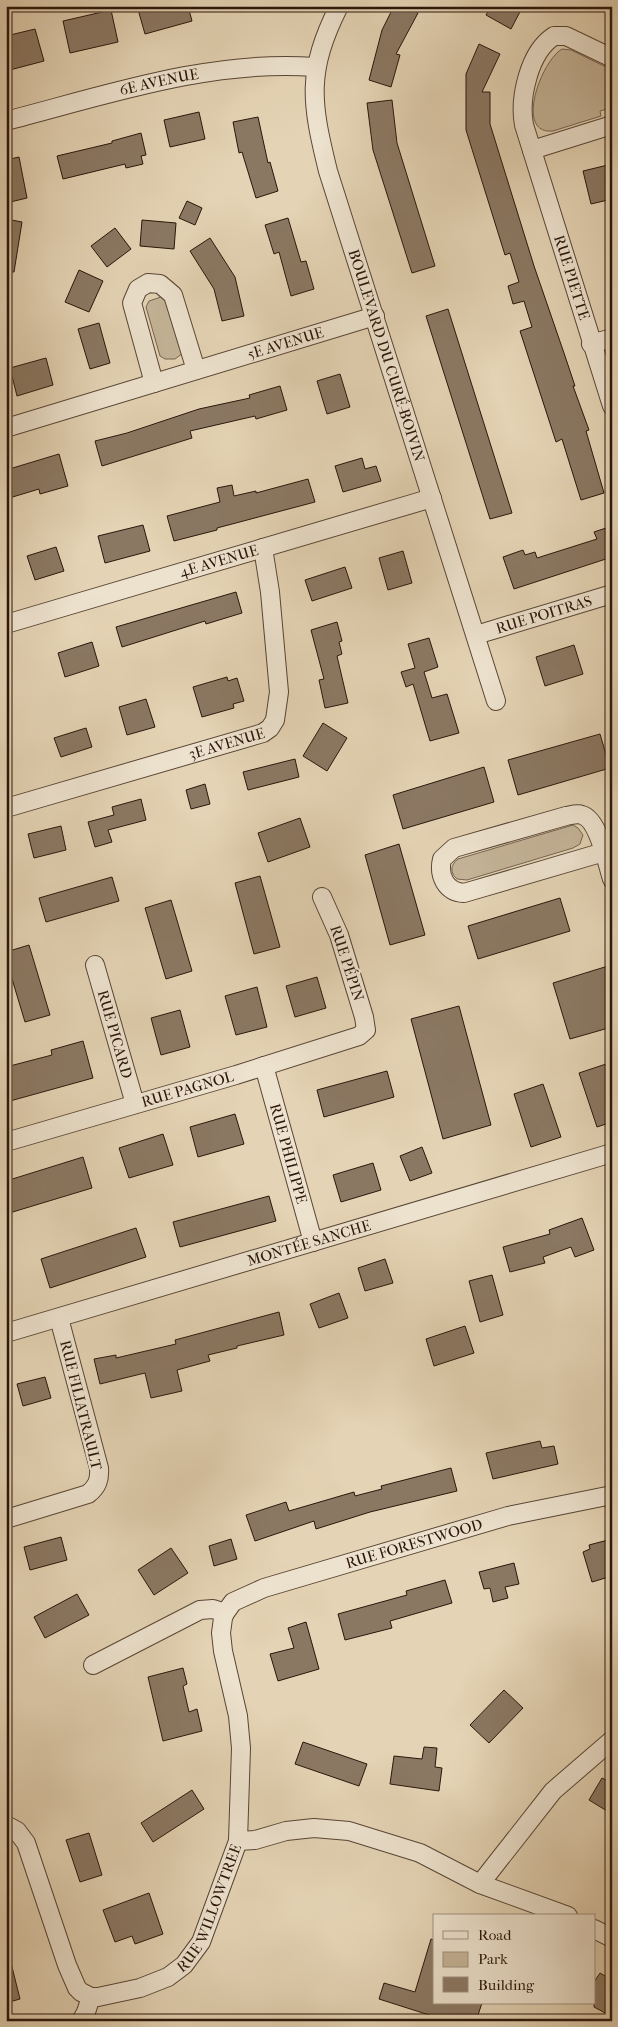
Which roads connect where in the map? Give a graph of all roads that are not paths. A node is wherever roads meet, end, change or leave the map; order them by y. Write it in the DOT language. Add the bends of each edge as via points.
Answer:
graph roads {
  1 [pos="338,6"];
  2 [pos="612,58"];
  3 [pos="315,67"];
  4 [pos="6,121"];
  5 [pos="612,125"];
  6 [pos="532,150"];
  7 [pos="375,316"];
  8 [pos="612,338"];
  9 [pos="591,344"];
  10 [pos="196,370"];
  11 [pos="154,383"];
  12 [pos="612,406"];
  13 [pos="6,428"];
  14 [pos="432,498"];
  15 [pos="263,548"];
  16 [pos="612,594"];
  17 [pos="6,624"];
  18 [pos="476,635"];
  19 [pos="496,701"];
  20 [pos="6,808"];
  21 [pos="604,852"];
  22 [pos="612,879"];
  23 [pos="322,897"];
  24 [pos="95,965"];
  25 [pos="366,1030"];
  26 [pos="264,1066"];
  27 [pos="136,1104"];
  28 [pos="6,1142"];
  29 [pos="612,1153"];
  30 [pos="313,1242"];
  31 [pos="59,1318"];
  32 [pos="6,1333"];
  33 [pos="612,1495"];
  34 [pos="6,1519"];
  35 [pos="225,1612"];
  36 [pos="93,1665"];
  37 [pos="612,1740"];
  38 [pos="6,1825"];
  39 [pos="238,1841"];
  40 [pos="480,1884"];
  41 [pos="562,1914"];
  42 [pos="596,1930"];
  43 [pos="612,1938"];
  44 [pos="91,1997"];
  45 [pos="81,2021"];
  1 -- 3 [label="street, BOULEVARD DU CURÉ-BOIVIN"];
  2 -- 6 [label="street, RUE PIETTE" via="562,35 554,36 546,44 534,61 522,105"];
  3 -- 4 [label="street, 6E AVENUE" via="207,71"];
  3 -- 7 [label="street, BOULEVARD DU CURÉ-BOIVIN" via="314,96 321,143"];
  5 -- 6 [label="street"];
  6 -- 9 [label="street, RUE PIETTE"];
  7 -- 10 [label="street, 5E AVENUE"];
  7 -- 14 [label="street, BOULEVARD DU CURÉ-BOIVIN"];
  8 -- 9 [label="street"];
  9 -- 12 [label="street, RUE PIETTE"];
  10 -- 11 [label="street, 5E AVENUE"];
  10 -- 11 [label="street" via="173,295 160,284 148,283 138,289 132,303"];
  11 -- 13 [label="street, 5E AVENUE"];
  14 -- 15 [label="street, 4E AVENUE"];
  14 -- 18 [label="street, BOULEVARD DU CURÉ-BOIVIN"];
  15 -- 17 [label="street, 4E AVENUE"];
  15 -- 20 [label="street, 3E AVENUE" via="279,692 277,714 270,728 263,733 181,758"];
  16 -- 18 [label="street, RUE POITRAS"];
  18 -- 19 [label="street, BOULEVARD DU CURÉ-BOIVIN"];
  21 -- 21 [label="street" via="591,821 575,814 454,848 442,859 441,872 448,888 464,893"];
  21 -- 22 [label="street"];
  23 -- 25 [label="street, RUE PÉPIN" via="353,976"];
  24 -- 27 [label="street, RUE PICARD"];
  25 -- 26 [label="street, RUE PAGNOL" via="354,1039"];
  26 -- 27 [label="street, RUE PAGNOL"];
  26 -- 30 [label="street, RUE PHILIPPE"];
  27 -- 28 [label="street, RUE PAGNOL"];
  29 -- 30 [label="street, MONTÉE SANCHE"];
  30 -- 31 [label="street, MONTÉE SANCHE"];
  31 -- 32 [label="street, MONTÉE SANCHE"];
  31 -- 34 [label="street, RUE FILIATRAULT" via="99,1468 99,1480 88,1494"];
  33 -- 35 [label="street, RUE FORESTWOOD" via="508,1516 264,1588 233,1602"];
  35 -- 36 [label="street" via="207,1609 193,1612"];
  35 -- 39 [label="street" via="221,1640 238,1716 241,1748"];
  37 -- 40 [label="street" via="553,1791"];
  38 -- 44 [label="street" via="18,1831 26,1843 67,1965 77,1988"];
  39 -- 40 [label="street, RUE WILLOWTREE" via="314,1828 338,1829 420,1853"];
  39 -- 44 [label="street, RUE WILLOWTREE" via="201,1942 184,1965 168,1977 140,1988"];
  40 -- 41 [label="street, RUE WILLOWTREE"];
  42 -- 43 [label="street"];
  44 -- 45 [label="street"];
}
